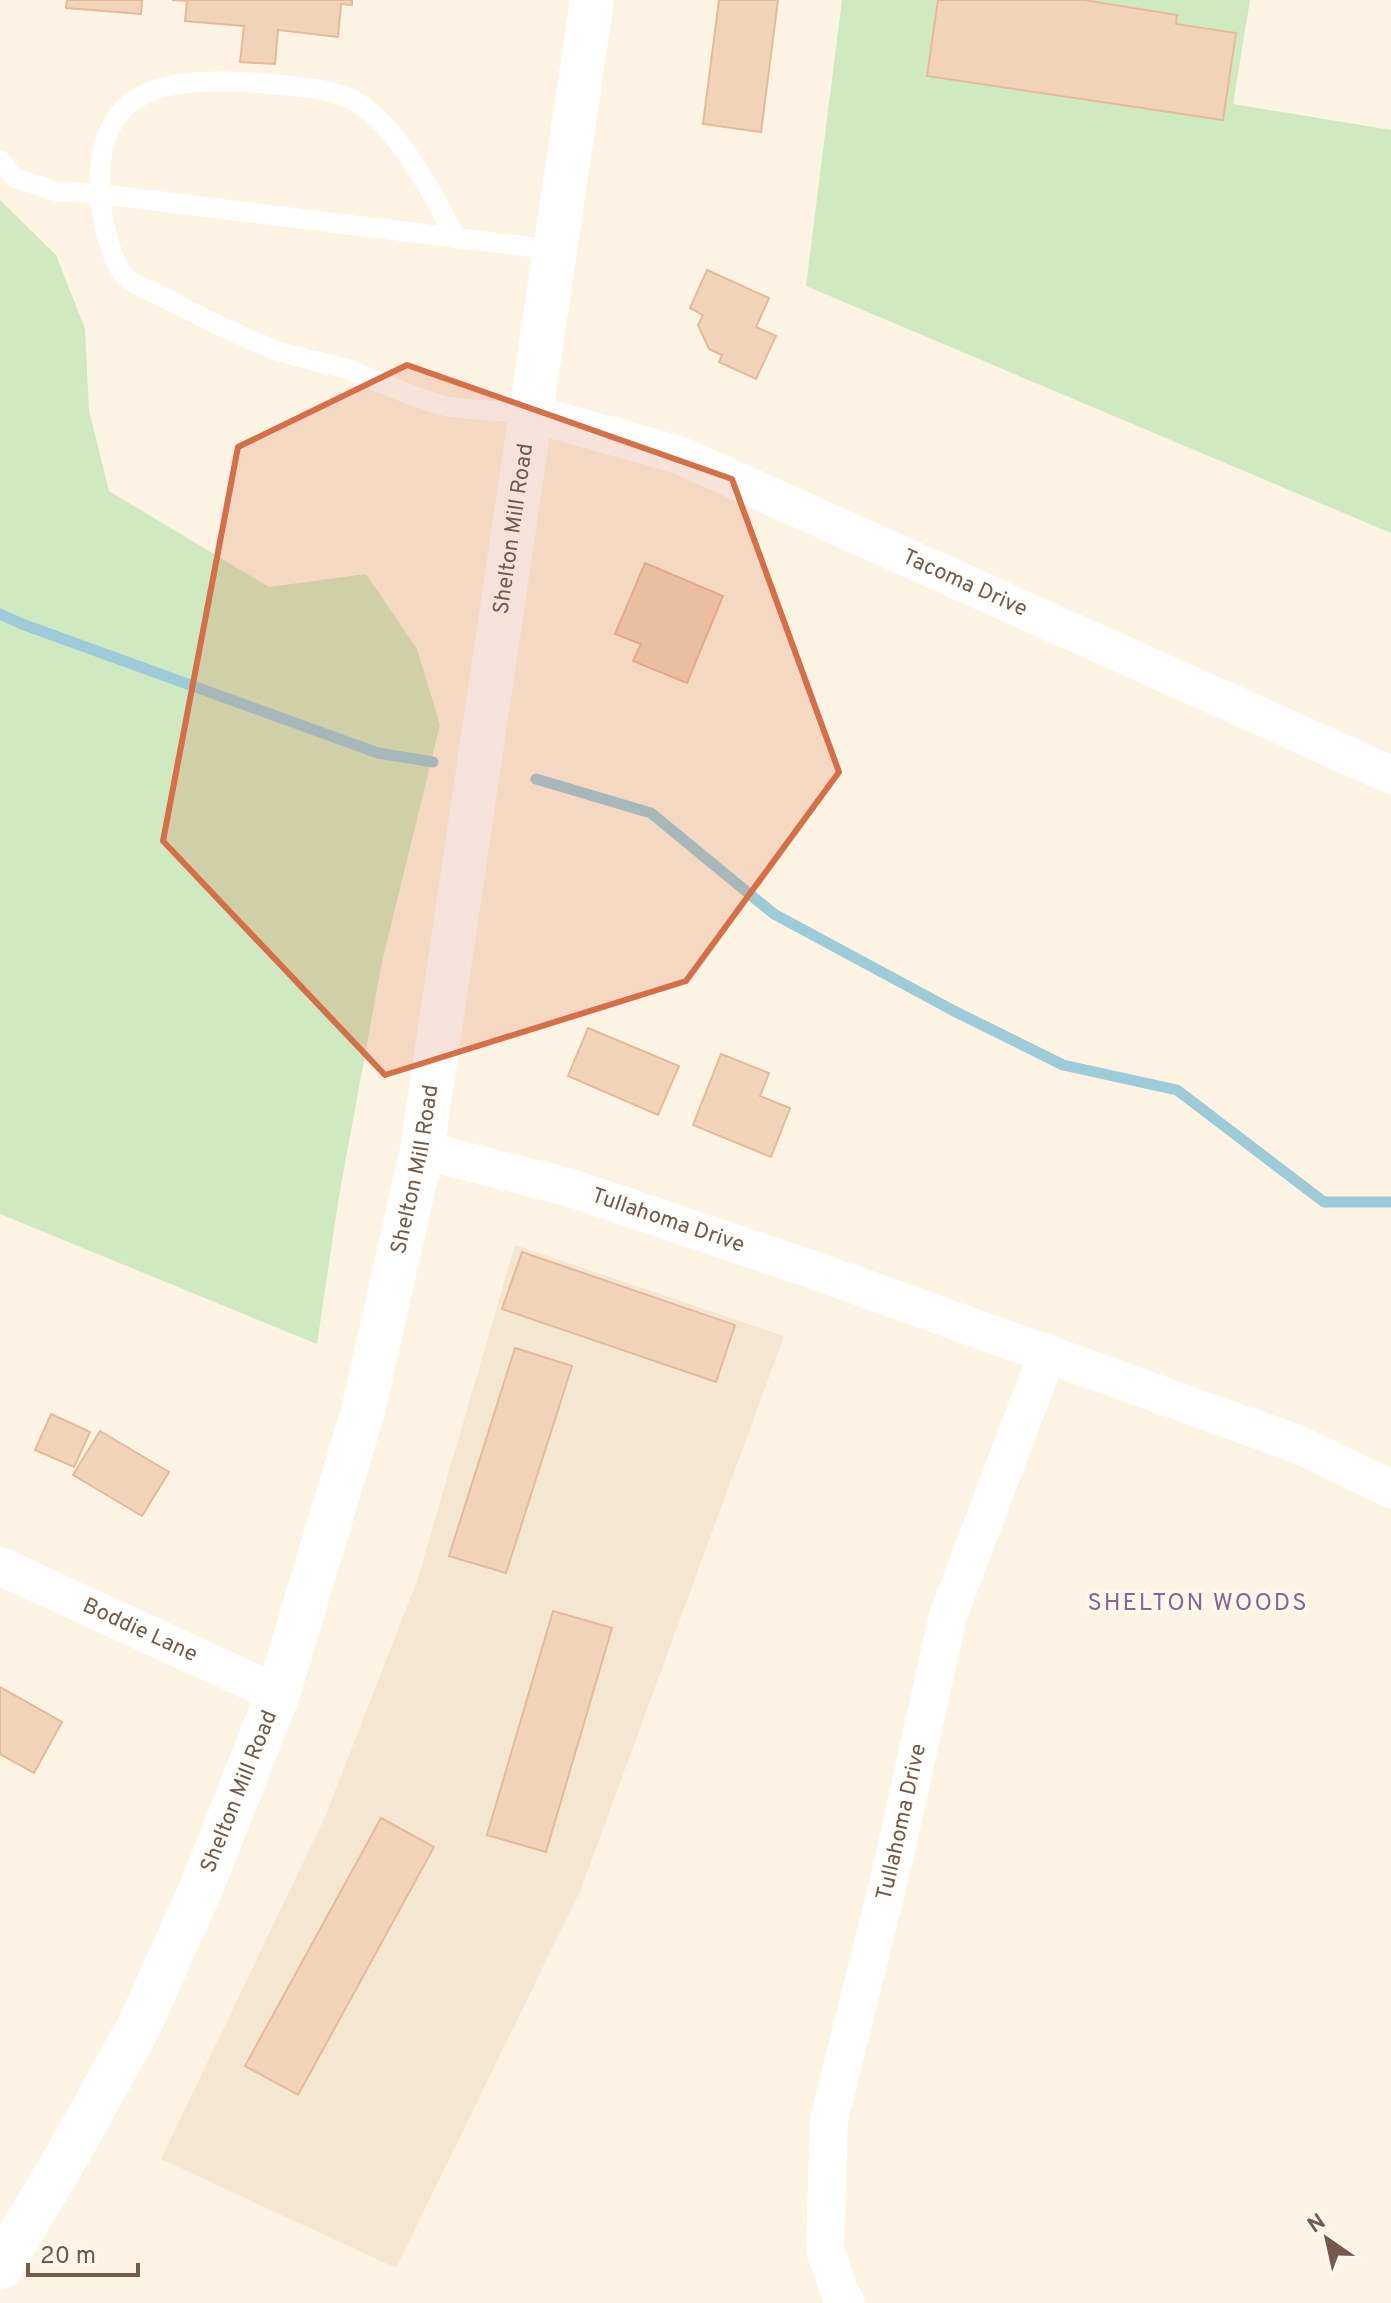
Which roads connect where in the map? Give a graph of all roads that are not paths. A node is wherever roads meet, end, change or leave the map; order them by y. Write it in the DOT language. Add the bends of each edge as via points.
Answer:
graph roads {
  1 [pos="592,0"];
  2 [pos="0,160"];
  3 [pos="100,194"];
  4 [pos="457,239"];
  5 [pos="555,250"];
  6 [pos="530,413"];
  7 [pos="1391,775"];
  8 [pos="422,1150"];
  9 [pos="1048,1352"];
  10 [pos="1391,1489"];
  11 [pos="0,1566"];
  12 [pos="278,1694"];
  13 [pos="0,2268"];
  14 [pos="846,2303"];
  1 -- 5 [label="street, Shelton Mill Road"];
  2 -- 3 [label="lane" via="15,178 55,191"];
  3 -- 4 [label="lane"];
  3 -- 4 [label="lane" via="107,131 117,114 153,91 201,81 319,90 361,104 375,117 411,162"];
  3 -- 6 [label="lane" via="103,230 125,277 191,312 274,349 449,406"];
  4 -- 5 [label="lane"];
  5 -- 6 [label="street, Shelton Mill Road"];
  6 -- 7 [label="street, Tacoma Drive" via="679,455"];
  6 -- 8 [label="street, Shelton Mill Road"];
  8 -- 9 [label="street, Tullahoma Drive" via="568,1187"];
  8 -- 12 [label="street, Shelton Mill Road" via="363,1411"];
  9 -- 10 [label="street, Tullahoma Drive" via="1300,1445"];
  9 -- 14 [label="street, Tullahoma Drive" via="948,1616 829,2120 825,2250"];
  11 -- 12 [label="street, Boddie Lane"];
  12 -- 13 [label="street, Shelton Mill Road" via="202,1886 139,2026"];
}
